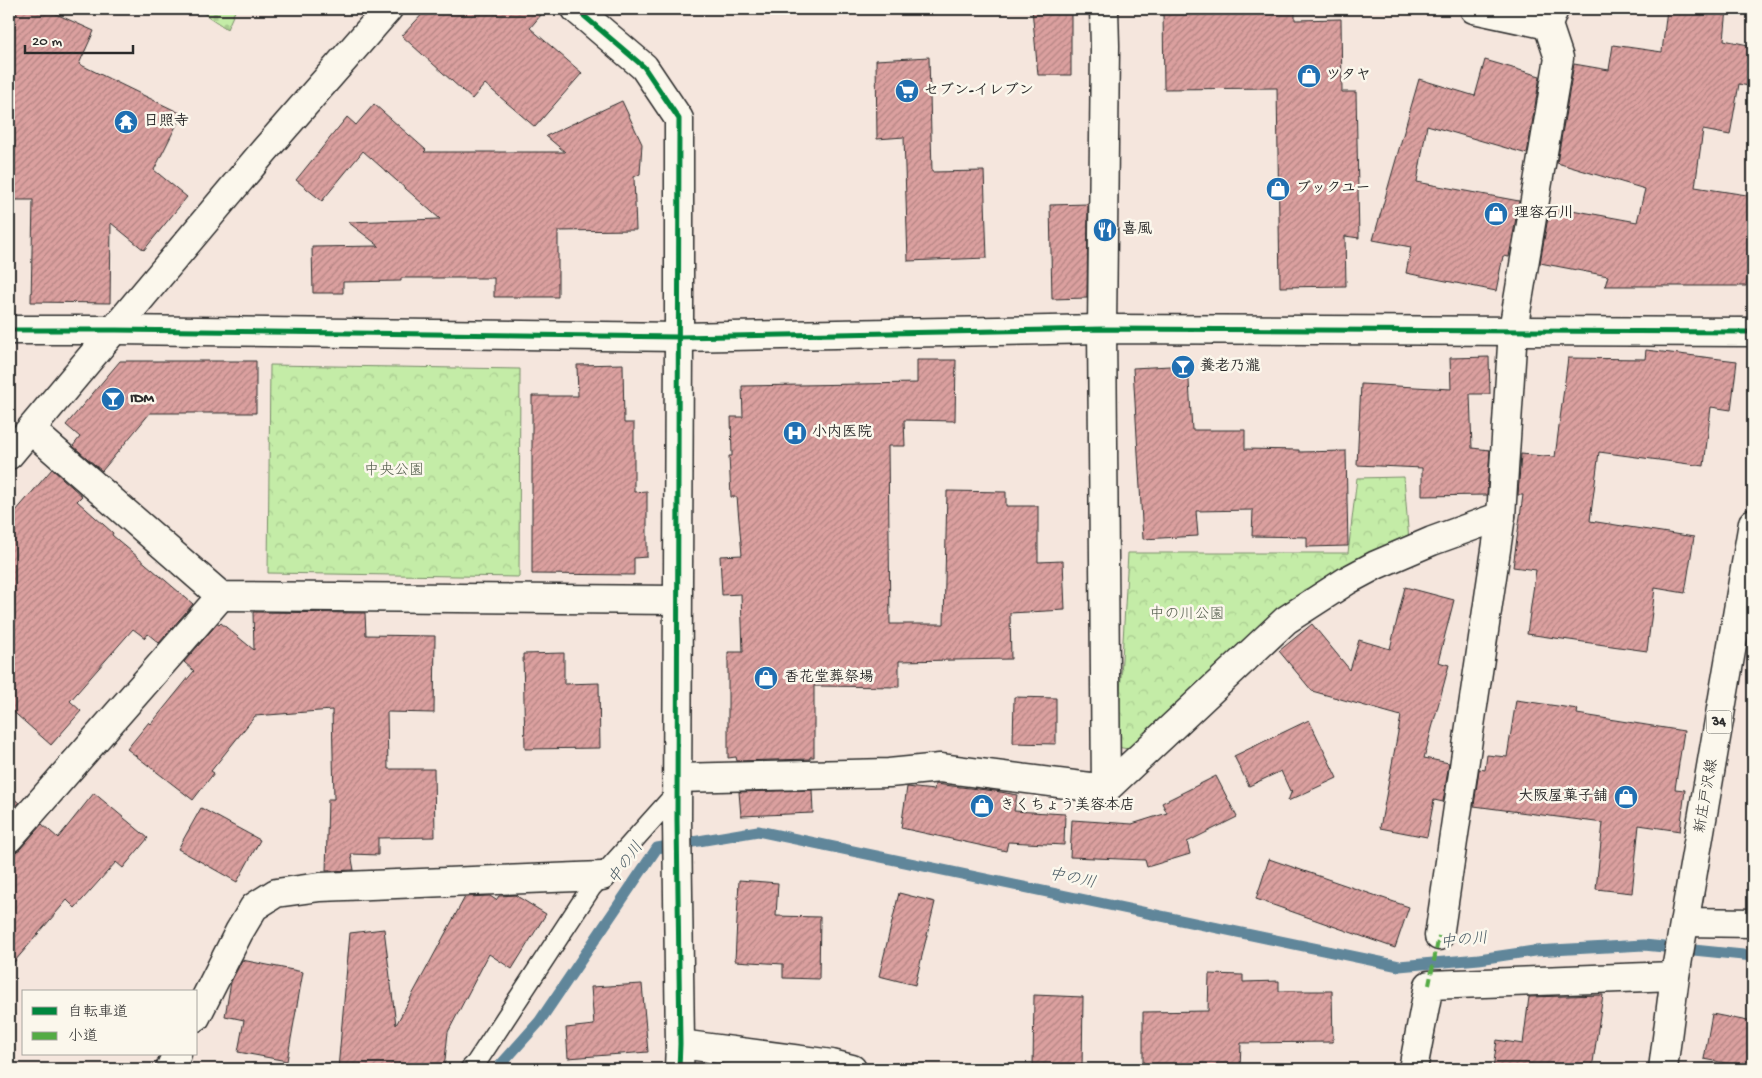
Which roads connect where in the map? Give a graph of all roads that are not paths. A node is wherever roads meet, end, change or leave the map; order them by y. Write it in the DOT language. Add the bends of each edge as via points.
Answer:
graph roads {
  1 [pos="388,9"];
  2 [pos="576,9"];
  3 [pos="1104,9"];
  4 [pos="1474,9"];
  5 [pos="1551,17"];
  6 [pos="1102,329"];
  7 [pos="9,330"];
  8 [pos="116,330"];
  9 [pos="1512,330"];
  10 [pos="1753,332"];
  11 [pos="679,337"];
  12 [pos="31,430"];
  13 [pos="9,455"];
  14 [pos="1500,516"];
  15 [pos="1753,523"];
  16 [pos="221,596"];
  17 [pos="677,600"];
  18 [pos="677,785"];
  19 [pos="1106,788"];
  20 [pos="9,838"];
  21 [pos="602,876"];
  22 [pos="1686,922"];
  23 [pos="1753,923"];
  24 [pos="1439,936"];
  25 [pos="1675,976"];
  26 [pos="198,1012"];
  27 [pos="176,1056"];
  28 [pos="679,1057"];
  29 [pos="170,1069"];
  30 [pos="470,1069"];
  31 [pos="852,1069"];
  32 [pos="1414,1069"];
  33 [pos="1663,1069"];
  1 -- 8 [label="street" via="264,150"];
  2 -- 11 [label="street" via="644,67 679,120"];
  3 -- 6 [label="street"];
  4 -- 5 [label="street"];
  5 -- 9 [label="street" via="1559,58"];
  6 -- 9 [label="street"];
  6 -- 11 [label="street"];
  6 -- 19 [label="street"];
  7 -- 8 [label="street"];
  8 -- 11 [label="street"];
  8 -- 12 [label="street"];
  9 -- 10 [label="street"];
  9 -- 14 [label="street"];
  11 -- 17 [label="street"];
  12 -- 13 [label="street"];
  12 -- 16 [label="street"];
  14 -- 19 [label="street" via="1376,565 1286,620"];
  14 -- 24 [label="street"];
  15 -- 22 [label="street, 新庄戸沢線 / 34"];
  16 -- 17 [label="street"];
  16 -- 20 [label="street"];
  17 -- 18 [label="street"];
  18 -- 19 [label="street" via="940,768"];
  18 -- 21 [label="lane"];
  18 -- 28 [label="street"];
  21 -- 26 [label="street" via="320,887 276,893 254,907"];
  21 -- 30 [label="lane"];
  22 -- 23 [label="street"];
  22 -- 25 [label="street, 新庄戸沢線 / 34"];
  25 -- 32 [label="street" via="1429,985"];
  25 -- 33 [label="street, 新庄戸沢線 / 34"];
  27 -- 29 [label="street"];
  28 -- 31 [label="street" via="832,1064"];
}
